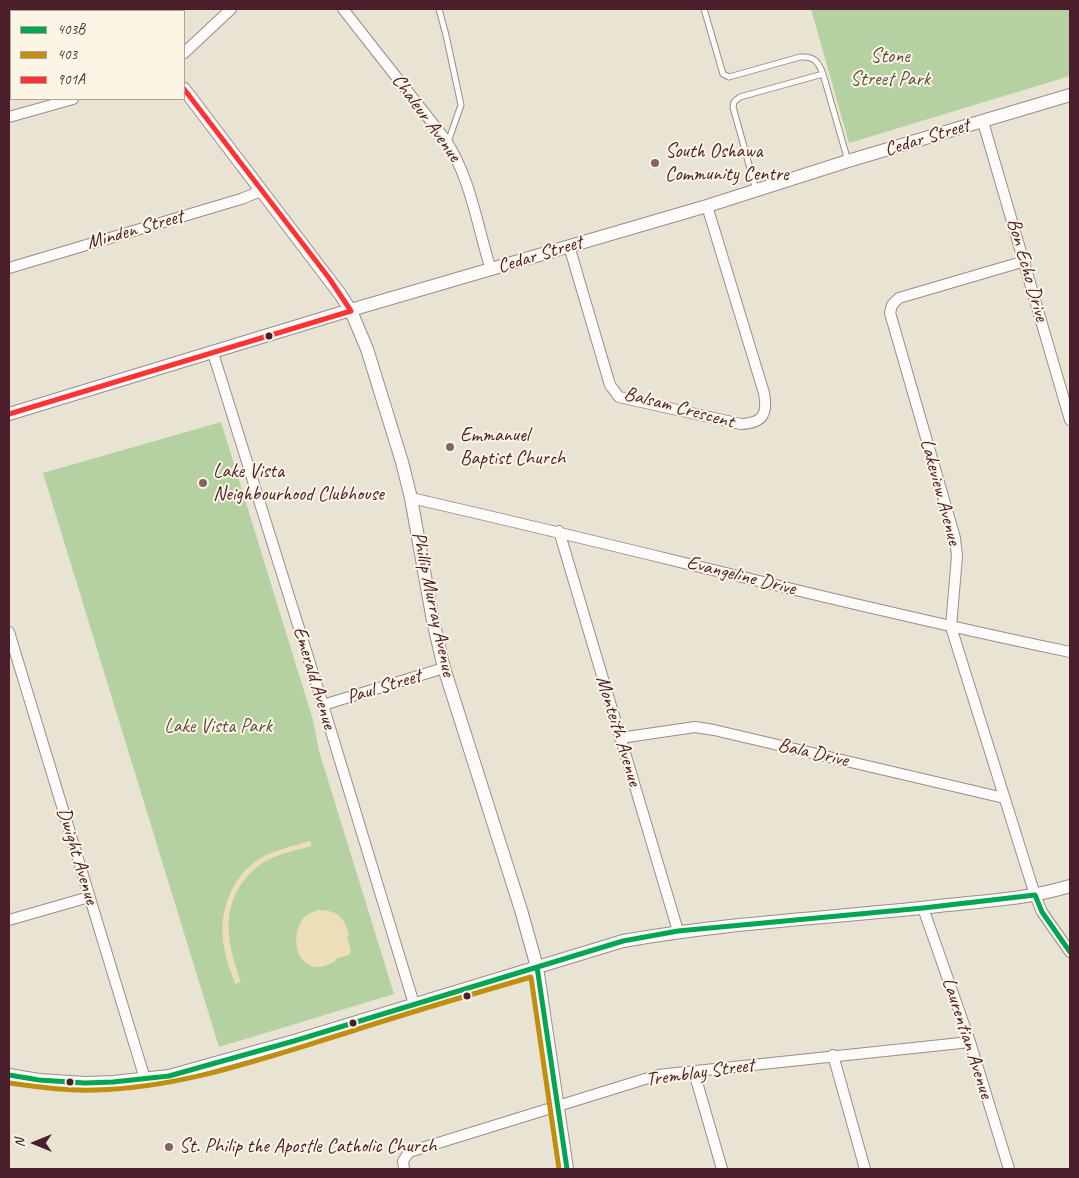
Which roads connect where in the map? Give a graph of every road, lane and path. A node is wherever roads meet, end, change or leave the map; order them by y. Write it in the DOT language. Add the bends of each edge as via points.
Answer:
graph roads {
  1 [pos="231,9"];
  2 [pos="343,9"];
  3 [pos="439,9"];
  4 [pos="704,9"];
  5 [pos="185,52"];
  6 [pos="823,74"];
  7 [pos="185,90"];
  8 [pos="1070,95"];
  9 [pos="69,100"];
  10 [pos="9,118"];
  11 [pos="983,122"];
  12 [pos="448,143"];
  13 [pos="848,161"];
  14 [pos="756,190"];
  15 [pos="261,191"];
  16 [pos="708,206"];
  17 [pos="569,246"];
  18 [pos="1025,261"];
  19 [pos="9,268"];
  20 [pos="491,270"];
  21 [pos="351,310"];
  22 [pos="212,353"];
  23 [pos="9,414"];
  24 [pos="1070,420"];
  25 [pos="411,498"];
  26 [pos="559,531"];
  27 [pos="952,627"];
  28 [pos="9,632"];
  29 [pos="1070,652"];
  30 [pos="444,668"];
  31 [pos="323,705"];
  32 [pos="620,738"];
  33 [pos="1004,798"];
  34 [pos="1070,886"];
  35 [pos="1035,895"];
  36 [pos="89,897"];
  37 [pos="923,908"];
  38 [pos="9,920"];
  39 [pos="678,931"];
  40 [pos="1070,952"];
  41 [pos="537,967"];
  42 [pos="414,1004"];
  43 [pos="970,1042"];
  44 [pos="833,1055"];
  45 [pos="694,1072"];
  46 [pos="9,1075"];
  47 [pos="145,1079"];
  48 [pos="558,1107"];
  49 [pos="404,1169"];
  50 [pos="567,1169"];
  51 [pos="722,1169"];
  52 [pos="865,1169"];
  53 [pos="1009,1169"];
  1 -- 5 [label="street"];
  2 -- 12 [label="street, Chaleur Avenue"];
  3 -- 12 [label="lane" via="460,105"];
  4 -- 6 [label="lane" via="723,74 729,77 800,57 815,59"];
  6 -- 13 [label="lane"];
  6 -- 14 [label="lane" via="740,97 734,102"];
  7 -- 15 [label="street, Phillip Murray Avenue"];
  8 -- 11 [label="street, Cedar Street"];
  9 -- 10 [label="street"];
  11 -- 13 [label="street, Cedar Street"];
  11 -- 18 [label="street, Bon Echo Drive"];
  12 -- 20 [label="street, Chaleur Avenue" via="462,168"];
  13 -- 14 [label="street, Cedar Street"];
  14 -- 16 [label="street, Cedar Street"];
  15 -- 19 [label="street, Minden Street"];
  15 -- 21 [label="street, Phillip Murray Avenue"];
  16 -- 17 [label="street, Cedar Street"];
  16 -- 17 [label="street, Balsam Crescent" via="764,393 766,408 762,418 752,424 620,397 610,385"];
  17 -- 20 [label="street, Cedar Street"];
  18 -- 24 [label="street, Bon Echo Drive"];
  18 -- 27 [label="street, Lakeview Avenue" via="907,296 895,302 891,309 956,538"];
  20 -- 21 [label="street, Cedar Street"];
  21 -- 22 [label="street, Cedar Street"];
  21 -- 25 [label="street, Phillip Murray Avenue" via="367,349"];
  22 -- 23 [label="street, Cedar Street"];
  22 -- 31 [label="street, Emerald Avenue"];
  25 -- 26 [label="street, Evangeline Drive"];
  25 -- 30 [label="street, Phillip Murray Avenue"];
  26 -- 27 [label="street, Evangeline Drive"];
  26 -- 32 [label="street, Monteith Avenue"];
  27 -- 29 [label="street, Evangeline Drive"];
  27 -- 33 [label="street, Lakeview Avenue"];
  28 -- 36 [label="street, Dwight Avenue"];
  30 -- 31 [label="street, Paul Street"];
  30 -- 41 [label="street, Phillip Murray Avenue"];
  31 -- 42 [label="street, Emerald Avenue"];
  32 -- 33 [label="street, Bala Drive" via="695,727"];
  32 -- 39 [label="street, Monteith Avenue"];
  33 -- 35 [label="street, Lakeview Avenue"];
  34 -- 35 [label="street"];
  35 -- 37 [label="street"];
  35 -- 40 [label="street, Lakeview Avenue" via="1042,912"];
  36 -- 38 [label="street"];
  36 -- 47 [label="street, Dwight Avenue"];
  37 -- 39 [label="street"];
  37 -- 43 [label="street, Laurentian Avenue"];
  39 -- 41 [label="street" via="623,941"];
  41 -- 42 [label="street"];
  41 -- 48 [label="street, Phillip Murray Avenue"];
  42 -- 47 [label="street" via="226,1061"];
  43 -- 44 [label="street, Tremblay Street"];
  43 -- 53 [label="street, Laurentian Avenue"];
  44 -- 45 [label="street, Tremblay Street"];
  44 -- 52 [label="street"];
  45 -- 48 [label="street, Tremblay Street" via="658,1075"];
  45 -- 51 [label="street"];
  46 -- 47 [label="street" via="61,1082"];
  48 -- 49 [label="street, Tremblay Street" via="410,1152 403,1161"];
  48 -- 50 [label="street, Phillip Murray Avenue"];
}
